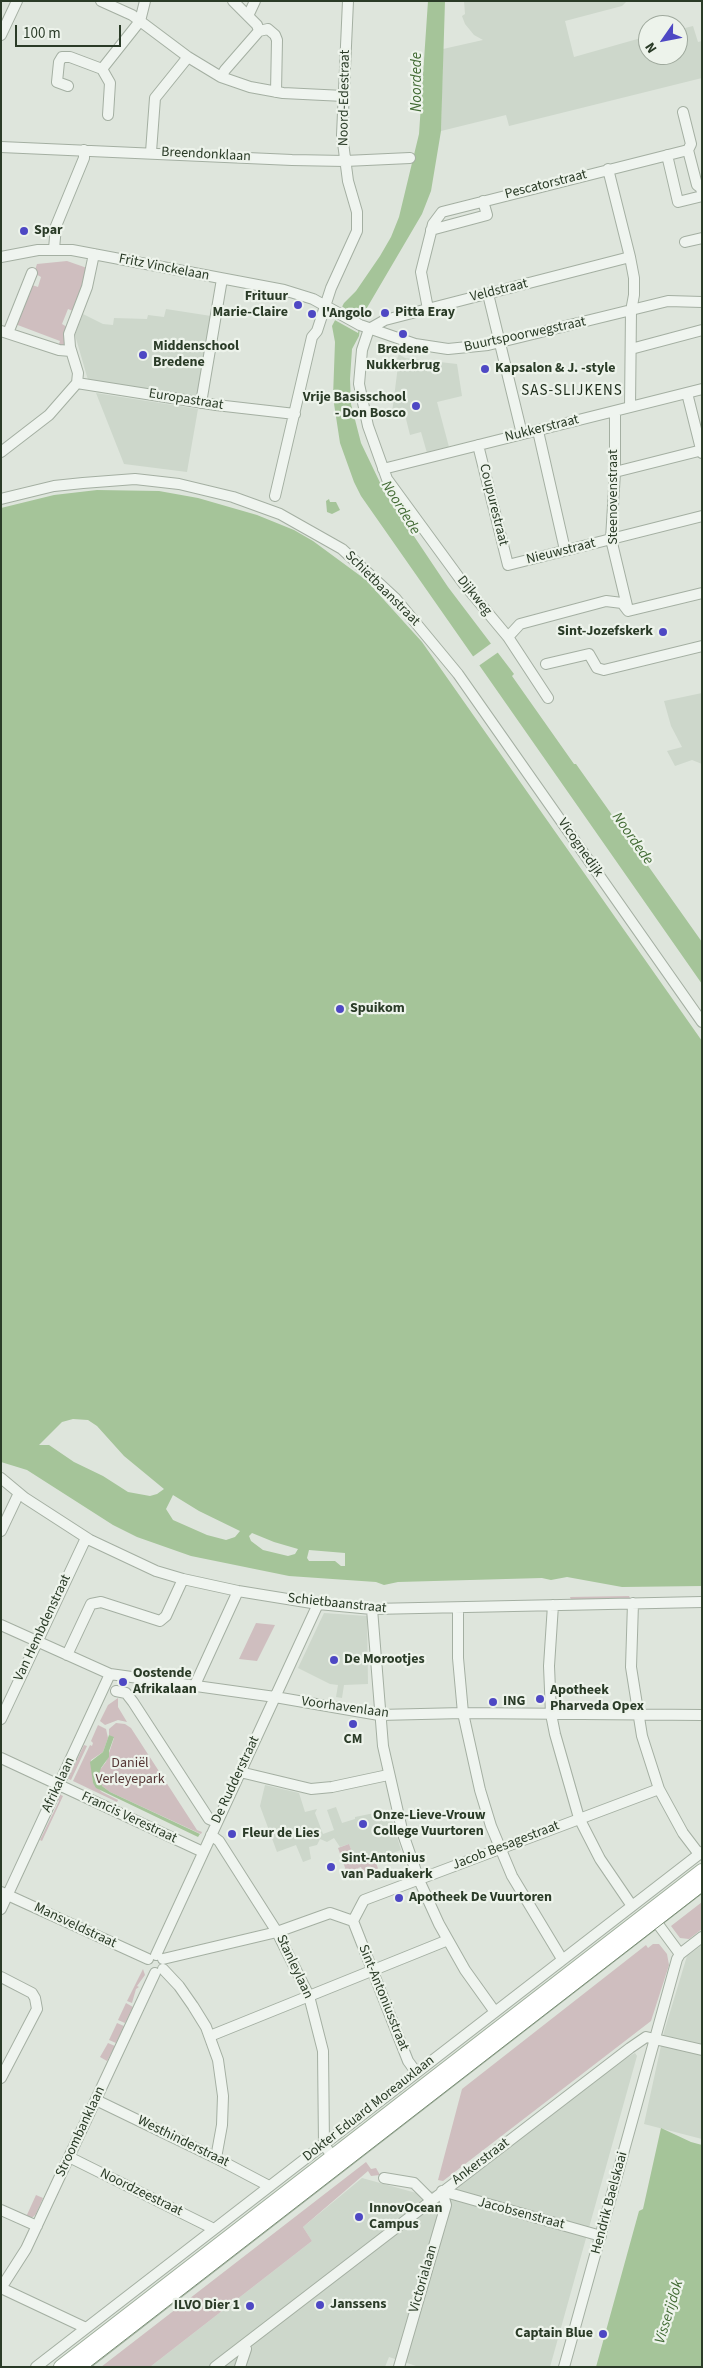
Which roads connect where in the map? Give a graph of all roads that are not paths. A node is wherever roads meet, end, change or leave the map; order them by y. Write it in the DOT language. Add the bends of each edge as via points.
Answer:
graph roads {
  1 [pos="17,1"];
  2 [pos="101,1"];
  3 [pos="145,1"];
  4 [pos="233,1"];
  5 [pos="255,1"];
  6 [pos="348,1"];
  7 [pos="248,16"];
  8 [pos="140,21"];
  9 [pos="259,31"];
  10 [pos="1,35"];
  11 [pos="188,57"];
  12 [pos="102,69"];
  13 [pos="221,77"];
  14 [pos="68,86"];
  15 [pos="276,92"];
  16 [pos="344,96"];
  17 [pos="683,112"];
  18 [pos="108,115"];
  19 [pos="1,147"];
  20 [pos="84,150"];
  21 [pos="688,150"];
  22 [pos="151,152"];
  23 [pos="667,155"];
  24 [pos="410,158"];
  25 [pos="345,161"];
  26 [pos="608,169"];
  27 [pos="702,194"];
  28 [pos="483,201"];
  29 [pos="431,230"];
  30 [pos="702,238"];
  31 [pos="685,242"];
  32 [pos="54,249"];
  33 [pos="94,254"];
  34 [pos="1,256"];
  35 [pos="630,258"];
  36 [pos="32,272"];
  37 [pos="222,279"];
  38 [pos="488,294"];
  39 [pos="702,302"];
  40 [pos="325,306"];
  41 [pos="428,309"];
  42 [pos="630,311"];
  43 [pos="364,327"];
  44 [pos="702,330"];
  45 [pos="5,332"];
  46 [pos="500,342"];
  47 [pos="631,349"];
  48 [pos="71,351"];
  49 [pos="77,383"];
  50 [pos="702,389"];
  51 [pos="687,393"];
  52 [pos="200,403"];
  53 [pos="630,407"];
  54 [pos="615,411"];
  55 [pos="295,414"];
  56 [pos="538,431"];
  57 [pos="522,434"];
  58 [pos="478,445"];
  59 [pos="701,451"];
  60 [pos="1,452"];
  61 [pos="383,469"];
  62 [pos="615,472"];
  63 [pos="275,496"];
  64 [pos="1,499"];
  65 [pos="702,516"];
  66 [pos="611,539"];
  67 [pos="565,550"];
  68 [pos="508,565"];
  69 [pos="702,593"];
  70 [pos="628,611"];
  71 [pos="508,637"];
  72 [pos="702,646"];
  73 [pos="546,664"];
  74 [pos="458,674"];
  75 [pos="548,698"];
  76 [pos="702,1022"];
  77 [pos="1,1478"];
  78 [pos="19,1494"];
  79 [pos="1,1531"];
  80 [pos="86,1538"];
  81 [pos="183,1579"];
  82 [pos="238,1591"];
  83 [pos="702,1602"];
  84 [pos="633,1603"];
  85 [pos="318,1604"];
  86 [pos="553,1605"];
  87 [pos="458,1608"];
  88 [pos="372,1610"];
  89 [pos="1,1625"];
  90 [pos="37,1641"];
  91 [pos="67,1655"];
  92 [pos="110,1674"];
  93 [pos="194,1687"];
  94 [pos="116,1691"];
  95 [pos="275,1696"];
  96 [pos="463,1713"];
  97 [pos="551,1714"];
  98 [pos="637,1714"];
  99 [pos="379,1715"];
  100 [pos="702,1715"];
  101 [pos="1,1719"];
  102 [pos="1,1758"];
  103 [pos="240,1772"];
  104 [pos="388,1774"];
  105 [pos="59,1785"];
  106 [pos="659,1789"];
  107 [pos="579,1818"];
  108 [pos="216,1822"];
  109 [pos="211,1835"];
  110 [pos="500,1849"];
  111 [pos="203,1852"];
  112 [pos="700,1853"];
  113 [pos="702,1871"];
  114 [pos="419,1880"];
  115 [pos="702,1884"];
  116 [pos="5,1893"];
  117 [pos="632,1906"];
  118 [pos="1,1909"];
  119 [pos="652,1916"];
  120 [pos="353,1921"];
  121 [pos="277,1932"];
  122 [pos="702,1937"];
  123 [pos="448,1940"];
  124 [pos="680,1954"];
  125 [pos="562,1959"];
  126 [pos="157,1963"];
  127 [pos="372,1970"];
  128 [pos="1,1977"];
  129 [pos="308,1996"];
  130 [pos="494,2012"];
  131 [pos="210,2036"];
  132 [pos="655,2038"];
  133 [pos="702,2050"];
  134 [pos="416,2072"];
  135 [pos="1,2078"];
  136 [pos="96,2100"];
  137 [pos="324,2119"];
  138 [pos="334,2138"];
  139 [pos="324,2145"];
  140 [pos="69,2157"];
  141 [pos="341,2157"];
  142 [pos="216,2158"];
  143 [pos="384,2178"];
  144 [pos="269,2186"];
  145 [pos="442,2191"];
  146 [pos="431,2200"];
  147 [pos="1,2210"];
  148 [pos="37,2226"];
  149 [pos="214,2229"];
  150 [pos="601,2236"];
  151 [pos="1,2288"];
  152 [pos="86,2328"];
  153 [pos="243,2346"];
  154 [pos="36,2367"];
  155 [pos="61,2367"];
  156 [pos="79,2367"];
  157 [pos="215,2367"];
  158 [pos="240,2367"];
  159 [pos="399,2367"];
  160 [pos="564,2367"];
  1 -- 10 [label="street"];
  2 -- 8 [label="street"];
  3 -- 8 [label="street"];
  4 -- 7 [label="street"];
  5 -- 7 [label="street"];
  6 -- 16 [label="street, Noord-Edestraat"];
  7 -- 9 [label="street"];
  8 -- 11 [label="street"];
  8 -- 12 [label="street"];
  9 -- 13 [label="street"];
  9 -- 15 [label="street" via="268,29 277,37"];
  11 -- 13 [label="street"];
  11 -- 22 [label="street" via="154,100"];
  12 -- 14 [label="street" via="70,57 62,58 57,82"];
  12 -- 18 [label="street" via="110,83"];
  13 -- 15 [label="street"];
  15 -- 16 [label="street"];
  16 -- 25 [label="street, Noord-Edestraat" via="342,135"];
  17 -- 21 [label="street" via="691,144"];
  19 -- 20 [label="street, Breendonklaan"];
  20 -- 22 [label="street, Breendonklaan"];
  20 -- 32 [label="street" via="84,158 56,226"];
  21 -- 23 [label="street, Pescatorstraat"];
  21 -- 27 [label="street"];
  22 -- 25 [label="street, Breendonklaan"];
  23 -- 26 [label="street, Pescatorstraat"];
  23 -- 27 [label="street" via="678,202"];
  24 -- 25 [label="street, Breendonklaan"];
  25 -- 40 [label="street, Noord-Edestraat" via="357,212 357,231"];
  26 -- 28 [label="street, Pescatorstraat"];
  26 -- 35 [label="street"];
  28 -- 29 [label="street, Pescatorstraat" via="442,212"];
  28 -- 29 [label="street" via="487,215"];
  29 -- 41 [label="street, Pescatorstraat" via="421,272"];
  30 -- 31 [label="street"];
  32 -- 33 [label="street, Fritz Vinckelaan"];
  32 -- 34 [label="street, Fritz Vinckelaan"];
  33 -- 37 [label="street, Fritz Vinckelaan"];
  33 -- 48 [label="street" via="87,288 70,329"];
  35 -- 38 [label="street, Veldstraat"];
  35 -- 42 [label="street" via="634,286"];
  36 -- 45 [label="street"];
  37 -- 40 [label="street, Fritz Vinckelaan" via="296,293"];
  37 -- 52 [label="street"];
  38 -- 41 [label="street, Veldstraat"];
  38 -- 46 [label="street"];
  39 -- 42 [label="street, Buurtspoorwegstraat" via="668,302"];
  40 -- 43 [label="street, Buurtspoorwegstraat"];
  40 -- 55 [label="street, Noord-Edestraat" via="312,337"];
  41 -- 43 [label="street, Veldstraat"];
  42 -- 46 [label="street, Buurtspoorwegstraat"];
  42 -- 47 [label="street"];
  43 -- 46 [label="street, Buurtspoorwegstraat" via="436,348 467,349"];
  43 -- 61 [label="street" via="359,384 368,426"];
  44 -- 47 [label="street"];
  45 -- 48 [label="street" via="58,350"];
  46 -- 57 [label="street"];
  47 -- 53 [label="street"];
  48 -- 49 [label="street" via="77,368"];
  49 -- 52 [label="street, Europastraat"];
  49 -- 60 [label="street" via="49,415"];
  50 -- 51 [label="street, Nukkerstraat"];
  51 -- 53 [label="street, Nukkerstraat"];
  51 -- 59 [label="street"];
  52 -- 55 [label="street, Europastraat"];
  53 -- 54 [label="street, Nukkerstraat"];
  54 -- 56 [label="street, Nukkerstraat"];
  54 -- 62 [label="street, Steenovenstraat"];
  55 -- 63 [label="street, Noord-Edestraat"];
  56 -- 57 [label="street, Nukkerstraat"];
  56 -- 67 [label="street"];
  57 -- 58 [label="street, Nukkerstraat"];
  58 -- 61 [label="street, Nukkerstraat"];
  58 -- 68 [label="street, Coupurestraat"];
  59 -- 62 [label="street"];
  61 -- 71 [label="street, Dijkweg" via="397,494"];
  62 -- 66 [label="street, Steenovenstraat"];
  64 -- 74 [label="street, Schietbaanstraat" via="54,486 135,479 207,490 280,514 320,535 362,565 396,599"];
  65 -- 66 [label="street, Nieuwstraat"];
  66 -- 67 [label="street, Nieuwstraat"];
  66 -- 70 [label="street, Steenovenstraat"];
  67 -- 68 [label="street, Nieuwstraat"];
  69 -- 70 [label="street"];
  70 -- 71 [label="street" via="622,603 606,601 520,624"];
  71 -- 75 [label="street, Dijkweg"];
  72 -- 73 [label="street" via="604,670 597,668 590,654"];
  74 -- 76 [label="street, Vicognedijk"];
  77 -- 78 [label="street, Schietbaanstraat"];
  78 -- 79 [label="street"];
  78 -- 80 [label="street, Schietbaanstraat"];
  80 -- 81 [label="street, Schietbaanstraat" via="156,1571"];
  80 -- 90 [label="street, Van Hembdenstraat"];
  81 -- 82 [label="street, Schietbaanstraat"];
  81 -- 91 [label="street" via="166,1616 160,1621 101,1602 91,1604"];
  82 -- 85 [label="street, Schietbaanstraat"];
  82 -- 93 [label="street"];
  83 -- 84 [label="street, Schietbaanstraat"];
  84 -- 86 [label="street, Schietbaanstraat"];
  84 -- 98 [label="street" via="631,1667"];
  85 -- 88 [label="street, Schietbaanstraat"];
  85 -- 95 [label="street, De Rudderstraat"];
  86 -- 87 [label="street, Schietbaanstraat"];
  86 -- 97 [label="street" via="549,1666"];
  87 -- 88 [label="street, Schietbaanstraat"];
  87 -- 96 [label="street"];
  88 -- 99 [label="street"];
  89 -- 90 [label="street, Voorhavenlaan"];
  90 -- 91 [label="street, Voorhavenlaan"];
  90 -- 101 [label="street, Van Hembdenstraat"];
  91 -- 92 [label="street, Voorhavenlaan"];
  92 -- 93 [label="street, Voorhavenlaan"];
  92 -- 105 [label="street, Afrikalaan"];
  93 -- 95 [label="street, Voorhavenlaan"];
  94 -- 108 [label="street" via="126,1693 133,1702 209,1819"];
  95 -- 99 [label="street, Voorhavenlaan"];
  95 -- 103 [label="street, De Rudderstraat"];
  96 -- 97 [label="street, Voorhavenlaan"];
  96 -- 99 [label="street, Voorhavenlaan"];
  96 -- 110 [label="street" via="480,1790"];
  97 -- 98 [label="street, Voorhavenlaan"];
  97 -- 107 [label="street"];
  98 -- 100 [label="street, Voorhavenlaan"];
  98 -- 106 [label="street"];
  99 -- 104 [label="street"];
  102 -- 105 [label="street, Francis Verestraat"];
  103 -- 104 [label="street" via="311,1789"];
  103 -- 108 [label="street, De Rudderstraat"];
  104 -- 114 [label="street"];
  105 -- 111 [label="street, Francis Verestraat"];
  105 -- 116 [label="street, Afrikalaan"];
  106 -- 107 [label="street, Jacob Besagestraat"];
  106 -- 112 [label="street" via="683,1833"];
  107 -- 110 [label="street, Jacob Besagestraat"];
  107 -- 117 [label="street" via="600,1858"];
  108 -- 109 [label="street, De Rudderstraat"];
  109 -- 111 [label="street, De Rudderstraat"];
  109 -- 121 [label="street, Stanleylaan"];
  110 -- 114 [label="street, Jacob Besagestraat"];
  110 -- 125 [label="street" via="532,1912"];
  111 -- 126 [label="street, De Rudderstraat"];
  112 -- 117 [label="street, Dokter Eduard Moreauxlaan"];
  113 -- 119 [label="main road, Dokter Eduard Moreauxlaan"];
  114 -- 120 [label="street, Jacob Besagestraat" via="364,1900"];
  114 -- 123 [label="street"];
  115 -- 119 [label="main road, Dokter Eduard Moreauxlaan"];
  116 -- 118 [label="street, Afrikalaan"];
  116 -- 126 [label="street, Mansveldstraat"];
  117 -- 125 [label="street, Dokter Eduard Moreauxlaan"];
  119 -- 124 [label="street"];
  119 -- 141 [label="main road, Dokter Eduard Moreauxlaan"];
  120 -- 121 [label="street" via="330,1913"];
  120 -- 127 [label="street, Sint-Antoniusstraat"];
  121 -- 126 [label="street"];
  121 -- 129 [label="street, Stanleylaan"];
  122 -- 124 [label="street"];
  123 -- 127 [label="street"];
  123 -- 130 [label="street"];
  124 -- 132 [label="street"];
  125 -- 130 [label="street, Dokter Eduard Moreauxlaan"];
  126 -- 131 [label="street" via="179,1986"];
  126 -- 136 [label="street, Stroombanklaan"];
  127 -- 129 [label="street"];
  127 -- 134 [label="street, Sint-Antoniusstraat" via="408,2061"];
  128 -- 135 [label="street" via="32,1993 37,2010"];
  129 -- 131 [label="street"];
  129 -- 137 [label="street, Stanleylaan" via="323,2051"];
  130 -- 134 [label="street, Dokter Eduard Moreauxlaan"];
  131 -- 142 [label="street" via="218,2060 223,2096"];
  132 -- 133 [label="street"];
  132 -- 145 [label="street, Ankerstraat" via="646,2037 630,2048"];
  132 -- 150 [label="street, Hendrik Baelskaai"];
  134 -- 138 [label="street, Dokter Eduard Moreauxlaan"];
  136 -- 140 [label="street, Stroombanklaan"];
  136 -- 142 [label="street, Westhinderstraat"];
  137 -- 138 [label="street, Stanleylaan"];
  137 -- 139 [label="street, Stanleylaan"];
  138 -- 139 [label="street, Dokter Eduard Moreauxlaan"];
  138 -- 141 [label="street, Stanleylaan"];
  139 -- 141 [label="street"];
  139 -- 144 [label="street, Dokter Eduard Moreauxlaan"];
  140 -- 148 [label="street, Stroombanklaan"];
  140 -- 149 [label="street, Noordzeestraat"];
  141 -- 155 [label="main road, Dokter Eduard Moreauxlaan"];
  141 -- 156 [label="main road, Dokter Eduard Moreauxlaan"];
  142 -- 144 [label="street, Westhinderstraat"];
  143 -- 146 [label="street" via="414,2183"];
  144 -- 149 [label="street, Dokter Eduard Moreauxlaan"];
  145 -- 146 [label="street, Ankerstraat"];
  145 -- 150 [label="street, Jacobsenstraat"];
  145 -- 159 [label="street, Victorialaan" via="446,2205"];
  146 -- 153 [label="street, Ankerstraat"];
  147 -- 148 [label="street"];
  148 -- 151 [label="street, Stroombanklaan"];
  149 -- 152 [label="street, Dokter Eduard Moreauxlaan"];
  150 -- 160 [label="street, Hendrik Baelskaai"];
  151 -- 152 [label="street"];
  152 -- 154 [label="street, Dokter Eduard Moreauxlaan"];
  153 -- 157 [label="street, Ankerstraat"];
  153 -- 158 [label="street" via="246,2349"];
}
